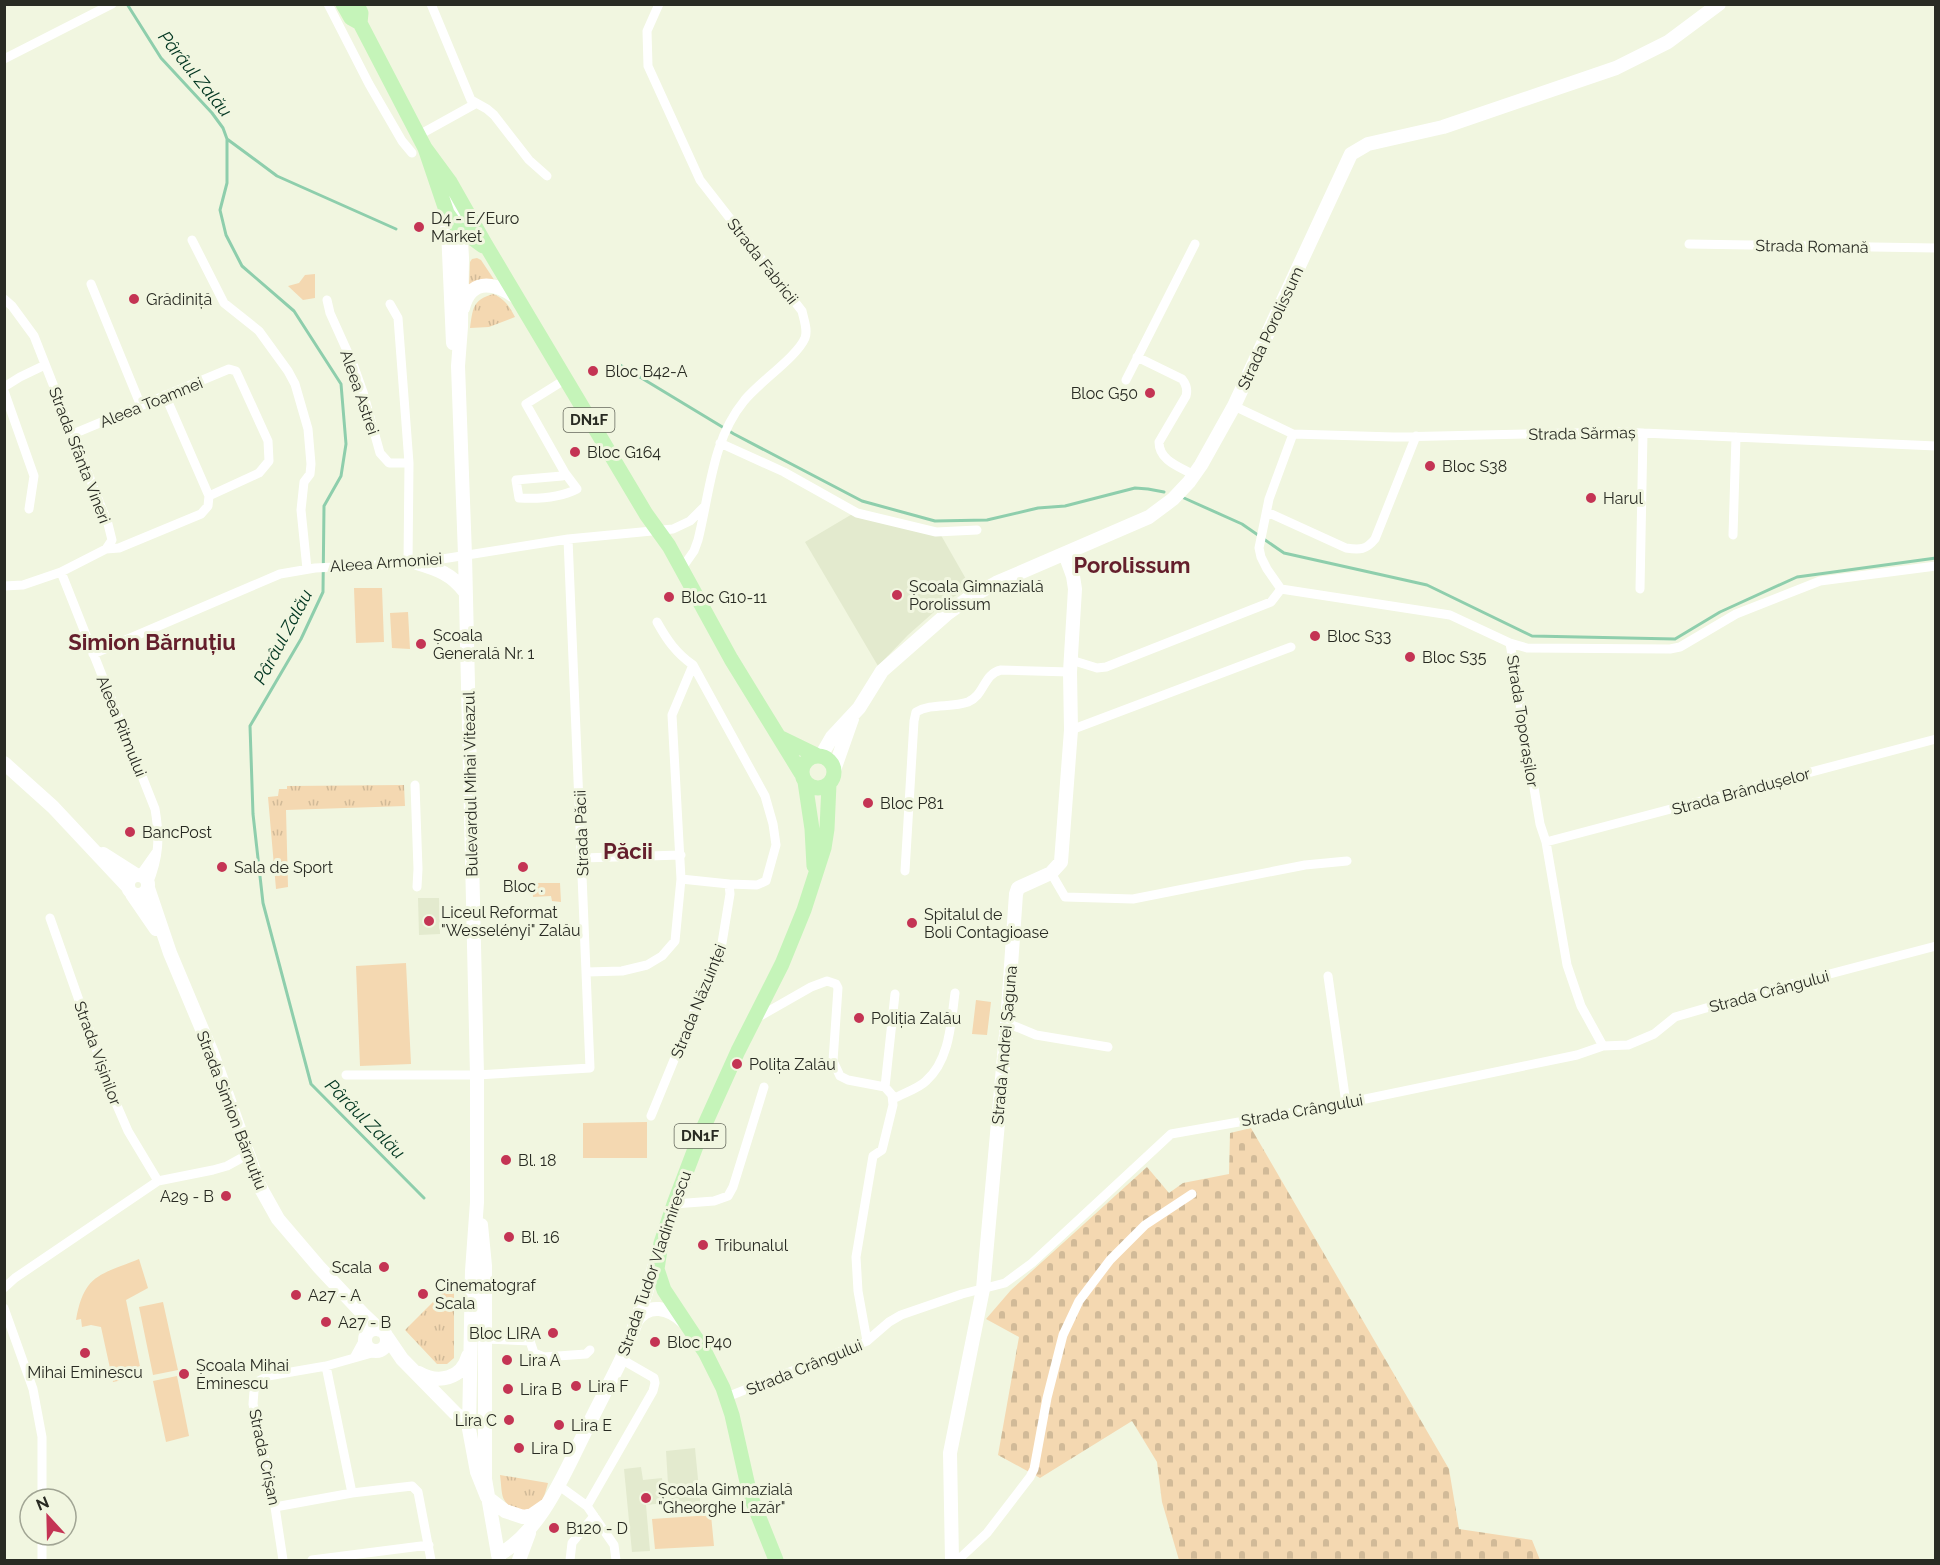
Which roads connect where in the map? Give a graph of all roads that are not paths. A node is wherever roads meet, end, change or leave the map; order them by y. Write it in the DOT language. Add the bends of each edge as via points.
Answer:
graph roads {
  1 [pos="112,4"];
  2 [pos="328,4"];
  3 [pos="343,4"];
  4 [pos="357,4"];
  5 [pos="431,4"];
  6 [pos="659,4"];
  7 [pos="1719,4"];
  8 [pos="360,23"];
  9 [pos="4,59"];
  10 [pos="475,104"];
  11 [pos="419,146"];
  12 [pos="547,176"];
  13 [pos="450,182"];
  14 [pos="444,207"];
  15 [pos="463,234"];
  16 [pos="192,240"];
  17 [pos="1195,244"];
  18 [pos="1689,244"];
  19 [pos="448,246"];
  20 [pos="1935,248"];
  21 [pos="494,258"];
  22 [pos="91,284"];
  23 [pos="4,299"];
  24 [pos="327,300"];
  25 [pos="519,300"];
  26 [pos="390,304"];
  27 [pos="462,312"];
  28 [pos="1137,357"];
  29 [pos="45,365"];
  30 [pos="458,366"];
  31 [pos="566,379"];
  32 [pos="1126,380"];
  33 [pos="4,389"];
  34 [pos="165,395"];
  35 [pos="141,405"];
  36 [pos="1234,406"];
  37 [pos="1643,433"];
  38 [pos="73,434"];
  39 [pos="1293,434"];
  40 [pos="1416,436"];
  41 [pos="1736,437"];
  42 [pos="721,439"];
  43 [pos="1935,446"];
  44 [pos="409,463"];
  45 [pos="565,473"];
  46 [pos="1194,475"];
  47 [pos="209,496"];
  48 [pos="706,505"];
  49 [pos="29,509"];
  50 [pos="1267,512"];
  51 [pos="977,530"];
  52 [pos="658,531"];
  53 [pos="1733,535"];
  54 [pos="568,539"];
  55 [pos="106,549"];
  56 [pos="1065,554"];
  57 [pos="465,555"];
  58 [pos="412,563"];
  59 [pos="1935,566"];
  60 [pos="682,568"];
  61 [pos="311,569"];
  62 [pos="60,572"];
  63 [pos="4,586"];
  64 [pos="1281,589"];
  65 [pos="1640,589"];
  66 [pos="465,592"];
  67 [pos="657,622"];
  68 [pos="1510,643"];
  69 [pos="1291,646"];
  70 [pos="93,654"];
  71 [pos="693,665"];
  72 [pos="1071,666"];
  73 [pos="853,717"];
  74 [pos="1071,730"];
  75 [pos="781,738"];
  76 [pos="1935,739"];
  77 [pos="819,755"];
  78 [pos="4,763"];
  79 [pos="831,777"];
  80 [pos="803,778"];
  81 [pos="416,785"];
  82 [pos="1546,842"];
  83 [pos="91,846"];
  84 [pos="681,855"];
  85 [pos="582,858"];
  86 [pos="1347,861"];
  87 [pos="905,871"];
  88 [pos="1051,873"];
  89 [pos="681,879"];
  90 [pos="143,881"];
  91 [pos="729,884"];
  92 [pos="417,886"];
  93 [pos="812,886"];
  94 [pos="130,891"];
  95 [pos="50,918"];
  96 [pos="1935,946"];
  97 [pos="169,949"];
  98 [pos="587,972"];
  99 [pos="1328,976"];
  100 [pos="955,993"];
  101 [pos="895,994"];
  102 [pos="753,1020"];
  103 [pos="1007,1023"];
  104 [pos="1603,1046"];
  105 [pos="1108,1047"];
  106 [pos="346,1075"];
  107 [pos="477,1075"];
  108 [pos="764,1087"];
  109 [pos="885,1087"];
  110 [pos="892,1099"];
  111 [pos="1346,1103"];
  112 [pos="651,1116"];
  113 [pos="247,1155"];
  114 [pos="158,1181"];
  115 [pos="1192,1194"];
  116 [pos="477,1202"];
  117 [pos="674,1204"];
  118 [pos="658,1256"];
  119 [pos="4,1288"];
  120 [pos="983,1288"];
  121 [pos="645,1297"];
  122 [pos="671,1301"];
  123 [pos="4,1308"];
  124 [pos="636,1320"];
  125 [pos="690,1329"];
  126 [pos="377,1340"];
  127 [pos="485,1340"];
  128 [pos="867,1341"];
  129 [pos="470,1348"];
  130 [pos="590,1350"];
  131 [pos="354,1358"];
  132 [pos="621,1359"];
  133 [pos="326,1366"];
  134 [pos="414,1371"];
  135 [pos="727,1397"];
  136 [pos="469,1421"];
  137 [pos="485,1421"];
  138 [pos="558,1485"];
  139 [pos="42,1487"];
  140 [pos="352,1493"];
  141 [pos="487,1497"];
  142 [pos="545,1506"];
  143 [pos="587,1506"];
  144 [pos="275,1507"];
  145 [pos="594,1516"];
  146 [pos="532,1526"];
  147 [pos="429,1545"];
  148 [pos="498,1558"];
  149 [pos="283,1560"];
  150 [pos="312,1560"];
  151 [pos="431,1560"];
  152 [pos="519,1560"];
  153 [pos="570,1560"];
  154 [pos="616,1560"];
  155 [pos="776,1560"];
  156 [pos="952,1560"];
  157 [pos="958,1560"];
  1 -- 9 [label="street"];
  2 -- 11 [label="street" via="345,42 402,141"];
  3 -- 8 [label="main road, Bulevardul Mihai Viteazul / DN1F" via="351,18"];
  4 -- 8 [label="main road, Bulevardul Mihai Viteazul / DN1F"];
  5 -- 10 [label="street"];
  6 -- 42 [label="street, Strada Fabricii" via="647,31 648,66 700,180 802,311 807,328 796,351 745,399"];
  7 -- 36 [label="main road, Strada Porolissum" via="1668,42 1616,68 1443,127 1368,144 1351,154"];
  8 -- 11 [label="main road, Bulevardul Mihai Viteazul / DN1F"];
  10 -- 11 [label="street"];
  10 -- 12 [label="street" via="487,109"];
  11 -- 13 [label="main road, Bulevardul Mihai Viteazul"];
  11 -- 14 [label="main road, Bulevardul Mihai Viteazul / DN1F" via="433,167"];
  13 -- 15 [label="main road, Bulevardul Mihai Viteazul"];
  13 -- 21 [label="main road, Strada Tudor Vladimirescu / DN1F"];
  14 -- 15 [label="main road, Strada Tudor Vladimirescu / DN1F"];
  14 -- 19 [label="main road, Bulevardul Mihai Viteazul / DN1F"];
  15 -- 19 [label="main road" via="452,238"];
  15 -- 21 [label="main road, Strada Tudor Vladimirescu / DN1F"];
  15 -- 27 [label="main road, Bulevardul Mihai Viteazul"];
  16 -- 61 [label="street" via="224,303 259,331 295,384 308,429 311,464 304,482 301,510"];
  17 -- 28 [label="street"];
  18 -- 20 [label="street, Strada Romană"];
  19 -- 30 [label="main road, Bulevardul Mihai Viteazul / DN1F"];
  21 -- 25 [label="main road, Strada Tudor Vladimirescu / DN1F"];
  22 -- 35 [label="street"];
  23 -- 29 [label="street, Strada Sfânta Vineri" via="34,336"];
  24 -- 44 [label="street, Aleea Astrei" via="359,383 380,453 388,463"];
  25 -- 27 [label="main road" via="503,289 486,285 471,292"];
  25 -- 31 [label="main road, Strada Tudor Vladimirescu / DN1F"];
  26 -- 44 [label="street, Aleea Astrei" via="398,318"];
  27 -- 30 [label="main road, Bulevardul Mihai Viteazul"];
  28 -- 32 [label="street"];
  28 -- 46 [label="street" via="1185,382 1186,396 1159,447 1166,459"];
  29 -- 33 [label="street"];
  29 -- 38 [label="street, Strada Sfânta Vineri"];
  30 -- 57 [label="main road, Bulevardul Mihai Viteazul"];
  31 -- 45 [label="street" via="526,404"];
  31 -- 52 [label="main road, Strada Tudor Vladimirescu / DN1F"];
  33 -- 49 [label="street" via="34,476"];
  34 -- 35 [label="street, Aleea Toamnei"];
  34 -- 47 [label="street"];
  34 -- 47 [label="street, Aleea Toamnei" via="230,369 236,371 268,441 269,461 259,472"];
  35 -- 38 [label="street, Aleea Toamnei"];
  36 -- 39 [label="street, Strada Sărmaș"];
  36 -- 46 [label="main road, Strada Porolissum"];
  37 -- 40 [label="street, Strada Sărmaș"];
  37 -- 41 [label="street, Strada Sărmaș"];
  37 -- 65 [label="street"];
  38 -- 55 [label="street, Strada Sfânta Vineri" via="108,524 112,540"];
  39 -- 40 [label="street, Strada Sărmaș"];
  39 -- 50 [label="street"];
  40 -- 50 [label="street" via="1369,546 1360,550 1346,548"];
  41 -- 43 [label="street, Strada Sărmaș"];
  41 -- 53 [label="street"];
  42 -- 48 [label="street, Strada Fabricii"];
  42 -- 51 [label="street" via="857,513 936,532"];
  44 -- 58 [label="street, Aleea Astrei"];
  45 -- 45 [label="street" via="577,489 567,494 519,498 516,480"];
  46 -- 56 [label="main road, Strada Porolissum" via="1173,499 1149,517"];
  47 -- 55 [label="street" via="208,506 201,514 119,548"];
  48 -- 52 [label="street" via="682,526"];
  48 -- 60 [label="street, Strada Fabricii" via="694,551"];
  50 -- 64 [label="street" via="1259,548"];
  52 -- 54 [label="street, Aleea Armoniei"];
  52 -- 60 [label="main road, Strada Tudor Vladimirescu / DN1F"];
  54 -- 57 [label="street, Aleea Armoniei"];
  54 -- 85 [label="street, Strada Păcii"];
  55 -- 62 [label="street, Strada Sfânta Vineri"];
  56 -- 72 [label="main road" via="1075,589"];
  56 -- 73 [label="main road, Strada Porolissum" via="996,583 948,613 882,671"];
  57 -- 58 [label="street, Aleea Armoniei"];
  57 -- 66 [label="main road, Bulevardul Mihai Viteazul"];
  58 -- 61 [label="street, Aleea Armoniei"];
  58 -- 66 [label="main road" via="448,574"];
  59 -- 68 [label="street" via="1820,581 1736,614 1670,649 1527,648"];
  60 -- 75 [label="main road, Strada Tudor Vladimirescu / DN1F" via="731,659"];
  61 -- 70 [label="street, Aleea Armoniei" via="280,574"];
  62 -- 63 [label="street, Strada Sfânta Vineri" via="23,585"];
  62 -- 70 [label="street, Aleea Ritmului"];
  64 -- 68 [label="street, Strada Toporașilor" via="1450,615"];
  64 -- 72 [label="street" via="1271,602 1106,667"];
  66 -- 107 [label="main road, Bulevardul Mihai Viteazul"];
  67 -- 71 [label="street" via="669,644"];
  68 -- 82 [label="street, Strada Toporașilor"];
  69 -- 74 [label="street"];
  70 -- 90 [label="street, Aleea Ritmului" via="157,820 156,864"];
  71 -- 84 [label="street" via="672,715"];
  71 -- 91 [label="street" via="765,796 773,824 776,845 766,880 757,885"];
  72 -- 74 [label="main road"];
  72 -- 87 [label="street" via="994,671 978,696 967,702 916,712"];
  73 -- 77 [label="main road, Strada Porolissum"];
  73 -- 79 [label="main road, Strada Porolissum"];
  74 -- 88 [label="main road" via="1061,862"];
  75 -- 77 [label="main road"];
  75 -- 80 [label="main road, Strada Tudor Vladimirescu / DN1F"];
  76 -- 82 [label="street, Strada Brândușelor"];
  77 -- 79 [label="main road" via="830,761"];
  77 -- 80 [label="main road" via="804,763"];
  78 -- 83 [label="main road, Strada Simion Bărnuțiu"];
  79 -- 80 [label="main road" via="819,788 809,786"];
  79 -- 93 [label="main road, Strada Tudor Vladimirescu / DN1F" via="827,829"];
  80 -- 93 [label="main road, Strada Tudor Vladimirescu / DN1F" via="813,840"];
  81 -- 92 [label="street"];
  82 -- 104 [label="street, Strada Toporașilor" via="1567,965 1581,1006"];
  83 -- 90 [label="main road, Strada Simion Bărnuțiu"];
  83 -- 94 [label="main road, Strada Simion Bărnuțiu"];
  84 -- 85 [label="street"];
  84 -- 89 [label="street"];
  85 -- 98 [label="street, Strada Păcii"];
  86 -- 88 [label="street" via="1305,865 1132,899 1065,897"];
  88 -- 103 [label="main road, Strada Andrei Șaguna" via="1018,888 1016,894"];
  89 -- 91 [label="street"];
  89 -- 98 [label="street" via="675,941 662,956 647,965 622,971"];
  90 -- 94 [label="main road" via="143,895"];
  90 -- 97 [label="main road, Strada Simion Bărnuțiu"];
  91 -- 112 [label="street, Strada Năzuinței" via="722,943"];
  93 -- 102 [label="main road, Strada Tudor Vladimirescu / DN1F" via="790,944"];
  94 -- 97 [label="main road, Strada Simion Bărnuțiu"];
  95 -- 114 [label="street, Strada Vișinilor" via="112,1094 128,1131"];
  96 -- 104 [label="street, Strada Crângului" via="1675,1017 1654,1034 1628,1045"];
  97 -- 113 [label="main road, Strada Simion Bărnuțiu" via="212,1053"];
  98 -- 107 [label="street, Strada Păcii" via="590,1068"];
  99 -- 111 [label="street"];
  100 -- 110 [label="street" via="950,1034 937,1069 924,1083"];
  101 -- 109 [label="street"];
  102 -- 109 [label="street" via="811,987 827,981 836,984 833,1061 840,1076"];
  102 -- 117 [label="main road, Strada Tudor Vladimirescu / DN1F" via="710,1112"];
  103 -- 105 [label="street" via="1036,1035"];
  103 -- 120 [label="main road, Strada Andrei Șaguna"];
  104 -- 111 [label="street, Strada Crângului" via="1577,1055"];
  106 -- 107 [label="street, Strada Păcii"];
  107 -- 116 [label="main road, Bulevardul Mihai Viteazul"];
  108 -- 117 [label="street" via="728,1196"];
  109 -- 110 [label="street"];
  110 -- 128 [label="street" via="882,1150 873,1156 856,1257"];
  111 -- 120 [label="street, Strada Crângului" via="1171,1134 1032,1263 1005,1283"];
  113 -- 114 [label="street" via="227,1166"];
  113 -- 126 [label="main road, Strada Simion Bărnuțiu" via="278,1219 363,1314"];
  114 -- 119 [label="street"];
  115 -- 157 [label="street" via="1145,1225 1110,1260 1079,1301 1063,1335 1030,1477 987,1533"];
  116 -- 127 [label="main road, Bulevardul Mihai Viteazul" via="484,1250"];
  116 -- 129 [label="main road, Bulevardul Mihai Viteazul"];
  117 -- 118 [label="main road, Strada Tudor Vladimirescu / DN1F"];
  118 -- 121 [label="main road, Strada Tudor Vladimirescu"];
  118 -- 122 [label="main road, DN1F" via="659,1280"];
  120 -- 128 [label="street, Strada Crângului" via="902,1315"];
  120 -- 156 [label="main road, Strada Andrei Șaguna" via="950,1453"];
  121 -- 122 [label="main road" via="656,1288"];
  121 -- 124 [label="main road, Strada Tudor Vladimirescu"];
  122 -- 125 [label="main road, DN1F"];
  123 -- 139 [label="street" via="33,1389 42,1437"];
  124 -- 125 [label="main road" via="648,1310 660,1308 676,1315"];
  124 -- 132 [label="main road, Strada Tudor Vladimirescu"];
  125 -- 135 [label="main road, DN1F"];
  126 -- 131 [label="street, Strada Crișan"];
  126 -- 131 [label="street"];
  126 -- 134 [label="main road, Strada Simion Bărnuțiu"];
  127 -- 130 [label="street" via="530,1341 534,1353 544,1357 586,1354"];
  127 -- 137 [label="main road, Bulevardul Mihai Viteazul"];
  128 -- 135 [label="street, Strada Crângului"];
  129 -- 134 [label="main road" via="457,1375 434,1379"];
  129 -- 136 [label="main road, Bulevardul Mihai Viteazul"];
  131 -- 133 [label="street, Strada Crișan"];
  132 -- 138 [label="main road, Strada Tudor Vladimirescu"];
  132 -- 143 [label="street" via="648,1373 655,1383"];
  133 -- 140 [label="street"];
  133 -- 144 [label="street, Strada Crișan" via="268,1376 256,1382 253,1404"];
  134 -- 136 [label="main road, Strada Simion Bărnuțiu" via="455,1413"];
  135 -- 155 [label="main road, DN1F" via="750,1495"];
  136 -- 137 [label="main road"];
  136 -- 141 [label="main road, Bulevardul Mihai Viteazul" via="477,1472"];
  137 -- 141 [label="main road, Bulevardul Mihai Viteazul"];
  138 -- 142 [label="main road, Strada Tudor Vladimirescu"];
  138 -- 143 [label="street"];
  140 -- 144 [label="street"];
  140 -- 147 [label="street" via="412,1486 418,1492"];
  141 -- 142 [label="main road" via="505,1511 523,1517"];
  141 -- 148 [label="main road, Bulevardul Mihai Viteazul"];
  142 -- 146 [label="main road, Strada Tudor Vladimirescu"];
  143 -- 145 [label="street"];
  144 -- 149 [label="street, Strada Crișan"];
  145 -- 153 [label="street" via="573,1543"];
  145 -- 154 [label="street" via="614,1545"];
  146 -- 148 [label="main road, Strada Tudor Vladimirescu"];
  146 -- 152 [label="main road"];
  147 -- 150 [label="street"];
  147 -- 151 [label="street"];
}
